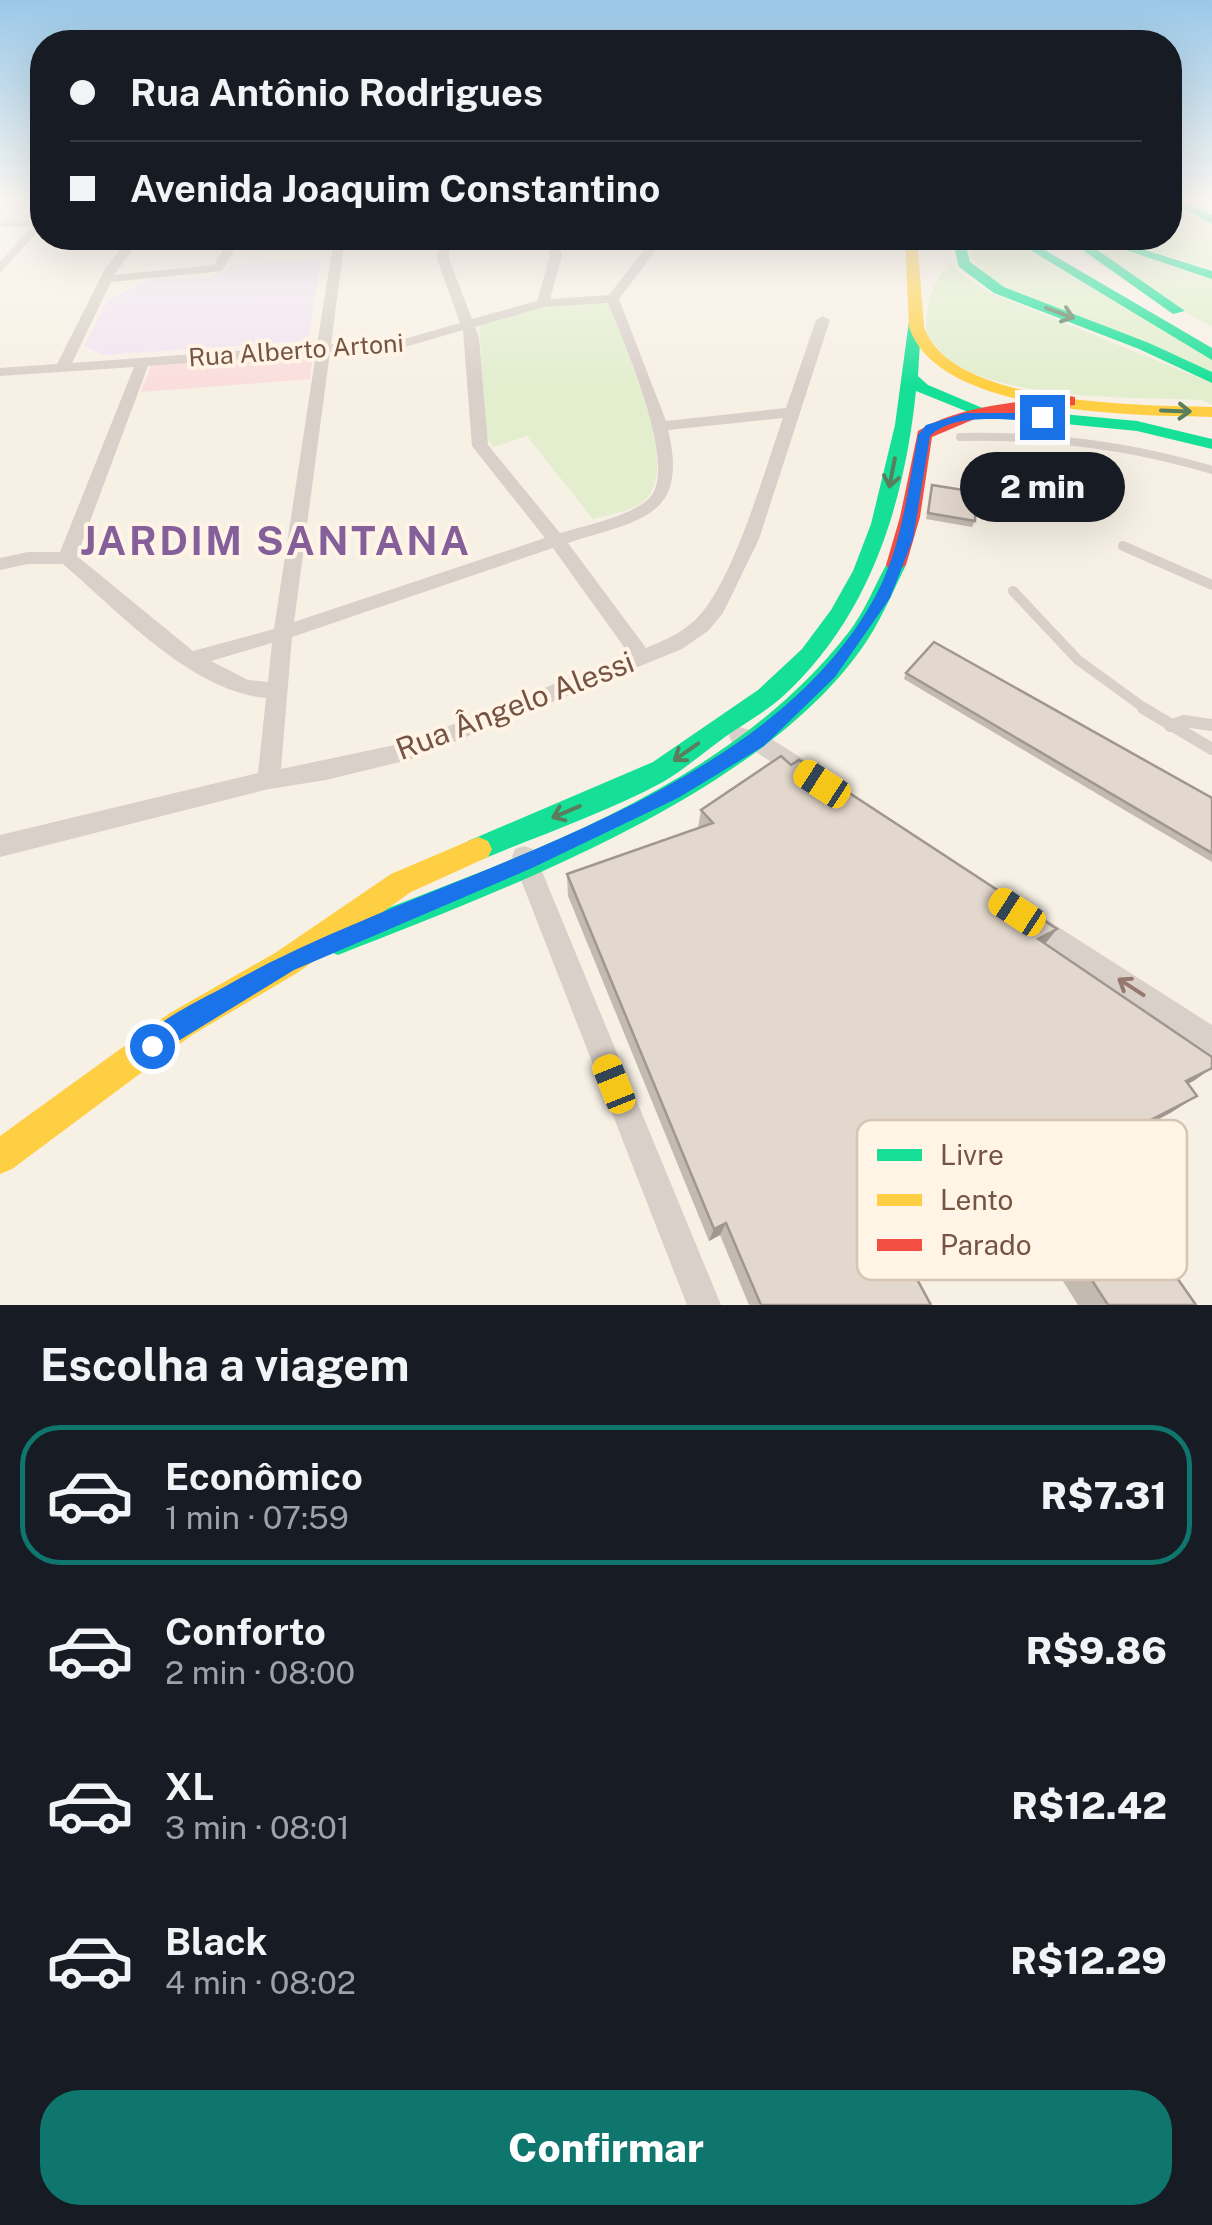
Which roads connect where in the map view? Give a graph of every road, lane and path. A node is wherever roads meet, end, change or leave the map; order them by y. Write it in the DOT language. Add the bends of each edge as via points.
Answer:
graph roads {
  1 [pos="118,263"];
  2 [pos="221,263"];
  3 [pos="335,263"];
  4 [pos="445,263"];
  5 [pos="554,263"];
  6 [pos="640,263"];
  7 [pos="917,263"];
  8 [pos="942,263"];
  9 [pos="964,263"];
  10 [pos="1058,263"];
  11 [pos="1084,263"];
  12 [pos="1108,263"];
  13 [pos="1174,263"];
  14 [pos="1212,275"];
  15 [pos="106,279"];
  16 [pos="612,300"];
  17 [pos="542,303"];
  18 [pos="915,313"];
  19 [pos="823,320"];
  20 [pos="468,324"];
  21 [pos="1212,336"];
  22 [pos="320,349"];
  23 [pos="1212,354"];
  24 [pos="142,362"];
  25 [pos="62,368"];
  26 [pos="0,372"];
  27 [pos="911,378"];
  28 [pos="1212,378"];
  29 [pos="1070,401"];
  30 [pos="794,412"];
  31 [pos="1212,412"];
  32 [pos="991,414"];
  33 [pos="659,426"];
  34 [pos="960,436"];
  35 [pos="1212,444"];
  36 [pos="1212,470"];
  37 [pos="557,540"];
  38 [pos="1124,546"];
  39 [pos="67,558"];
  40 [pos="0,564"];
  41 [pos="1212,586"];
  42 [pos="1012,591"];
  43 [pos="283,632"];
  44 [pos="642,657"];
  45 [pos="191,659"];
  46 [pos="276,690"];
  47 [pos="1212,725"];
  48 [pos="1170,726"];
  49 [pos="717,730"];
  50 [pos="758,741"];
  51 [pos="1212,749"];
  52 [pos="655,773"];
  53 [pos="269,780"];
  54 [pos="672,793"];
  55 [pos="838,794"];
  56 [pos="516,833"];
  57 [pos="0,846"];
  58 [pos="525,862"];
  59 [pos="1001,902"];
  60 [pos="286,963"];
  61 [pos="1212,1041"];
  62 [pos="0,1157"];
  63 [pos="704,1305"];
  1 -- 15 [label="street"];
  2 -- 15 [label="street"];
  3 -- 22 [label="street"];
  4 -- 20 [label="street"];
  5 -- 17 [label="street"];
  6 -- 16 [label="street"];
  7 -- 18 [label="main road"];
  8 -- 18 [label="main road"];
  9 -- 28 [label="main road, one-way" via="1000,290"];
  10 -- 23 [label="main road"];
  11 -- 21 [label="main road"];
  12 -- 21 [label="main road"];
  13 -- 14 [label="main road"];
  15 -- 25 [label="street"];
  16 -- 17 [label="street, Rua Alberto Artoni"];
  16 -- 33 [label="street"];
  17 -- 20 [label="street, Rua Alberto Artoni"];
  18 -- 27 [label="main road"];
  18 -- 29 [label="main road" via="934,356 951,368 996,387"];
  19 -- 30 [label="street, Rua Ângelo Alessi"];
  20 -- 22 [label="street, Rua Alberto Artoni" via="405,343"];
  20 -- 37 [label="street" via="480,446"];
  22 -- 24 [label="street, Rua Alberto Artoni"];
  22 -- 43 [label="street"];
  24 -- 25 [label="street, Rua Alberto Artoni"];
  24 -- 39 [label="street"];
  25 -- 26 [label="street, Rua Alberto Artoni"];
  27 -- 32 [label="main road"];
  27 -- 49 [label="main road, one-way" via="880,531 858,586 799,665"];
  29 -- 31 [label="main road, one-way"];
  29 -- 32 [label="main road"];
  30 -- 33 [label="street"];
  30 -- 44 [label="street, Rua Ângelo Alessi" via="750,539 716,608 675,644"];
  32 -- 35 [label="main road" via="1104,421"];
  32 -- 50 [label="main road" via="944,423 924,435 906,539 882,598 829,672"];
  33 -- 37 [label="street" via="667,468 656,502"];
  34 -- 36 [label="lane" via="1028,435 1170,456"];
  37 -- 43 [label="street"];
  37 -- 44 [label="street"];
  38 -- 41 [label="lane"];
  39 -- 40 [label="street"];
  39 -- 45 [label="street"];
  42 -- 48 [label="lane" via="1048,637"];
  43 -- 45 [label="street"];
  43 -- 46 [label="street"];
  44 -- 53 [label="street, Rua Ângelo Alessi" via="412,750"];
  45 -- 46 [label="street" via="244,688"];
  46 -- 53 [label="street"];
  47 -- 48 [label="lane"];
  48 -- 51 [label="lane"];
  49 -- 50 [label="street"];
  49 -- 52 [label="main road, one-way"];
  50 -- 54 [label="main road"];
  50 -- 55 [label="street"];
  52 -- 54 [label="main road"];
  52 -- 56 [label="main road, one-way"];
  53 -- 57 [label="street, Rua Ângelo Alessi"];
  54 -- 58 [label="main road"];
  56 -- 58 [label="street"];
  56 -- 60 [label="main road" via="401,884"];
  58 -- 60 [label="main road"];
  58 -- 63 [label="street"];
  61 -- 59 [label="street, one-way"];
  60 -- 62 [label="main road" via="182,1024"];
}
